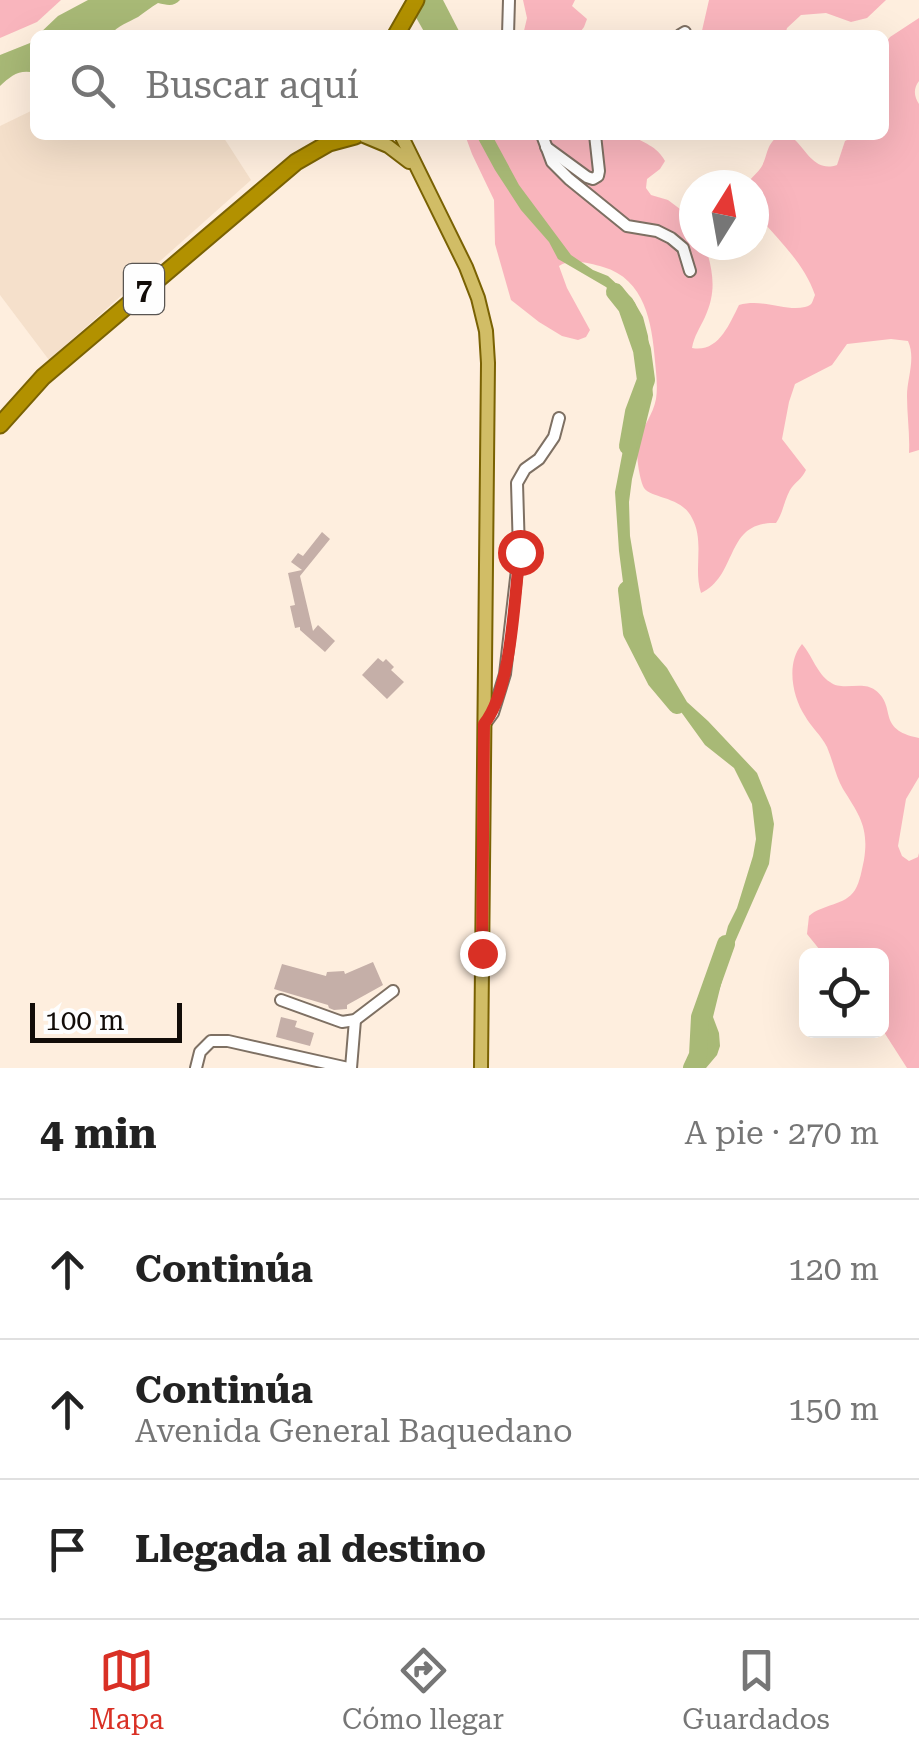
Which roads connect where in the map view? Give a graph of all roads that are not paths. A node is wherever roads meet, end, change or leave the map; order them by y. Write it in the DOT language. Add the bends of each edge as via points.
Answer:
graph roads {
  1 [pos="416,0"];
  2 [pos="510,0"];
  3 [pos="400,30"];
  4 [pos="505,30"];
  5 [pos="312,140"];
  6 [pos="340,140"];
  7 [pos="375,140"];
  8 [pos="407,140"];
  9 [pos="544,140"];
  10 [pos="596,140"];
  11 [pos="546,147"];
  12 [pos="296,162"];
  13 [pos="420,176"];
  14 [pos="690,270"];
  15 [pos="559,418"];
  16 [pos="0,425"];
  17 [pos="484,724"];
  18 [pos="393,991"];
  19 [pos="281,1000"];
  20 [pos="355,1020"];
  21 [pos="196,1068"];
  22 [pos="349,1068"];
  23 [pos="482,1068"];
  1 -- 3 [label="highway"];
  2 -- 4 [label="street"];
  5 -- 12 [label="highway, 7"];
  6 -- 12 [label="highway, 7"];
  7 -- 13 [label="main road" via="398,151"];
  8 -- 13 [label="main road"];
  9 -- 11 [label="street"];
  10 -- 11 [label="street" via="599,171 593,178"];
  11 -- 14 [label="street" via="569,179 627,226 656,232 683,248"];
  12 -- 16 [label="highway, 7" via="70,352"];
  13 -- 17 [label="main road" via="466,267 486,331"];
  15 -- 17 [label="street" via="554,437 517,483 520,552 505,674"];
  17 -- 23 [label="main road"];
  18 -- 20 [label="street"];
  19 -- 20 [label="street" via="342,1022"];
  20 -- 22 [label="street"];
  21 -- 22 [label="street" via="211,1042"];
}
